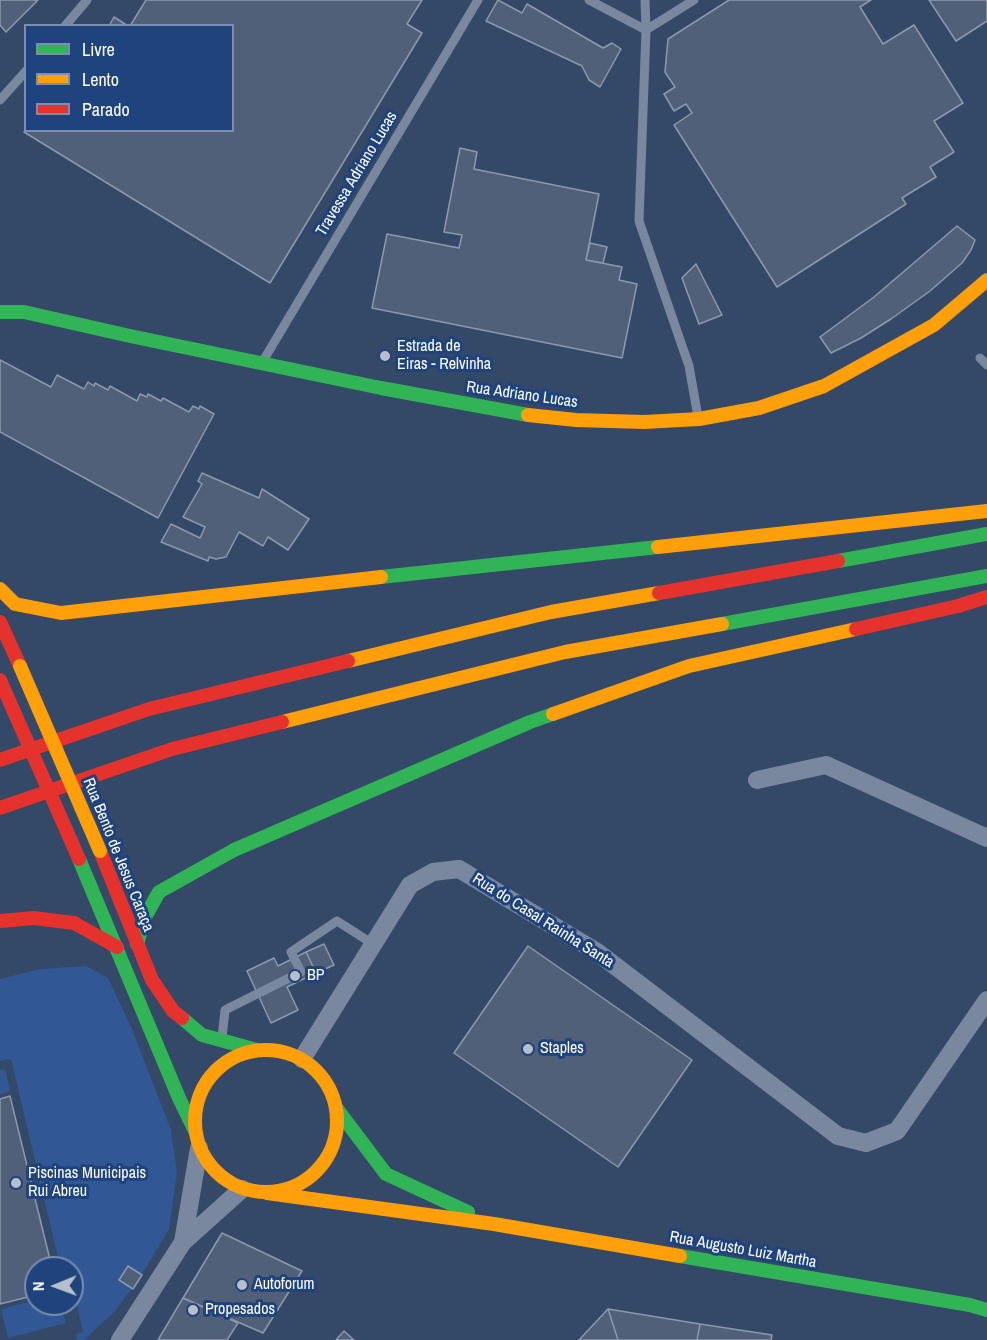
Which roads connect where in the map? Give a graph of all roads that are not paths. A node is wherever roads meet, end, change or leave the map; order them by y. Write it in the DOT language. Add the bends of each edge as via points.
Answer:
graph roads {
  1 [pos="87,0"];
  2 [pos="478,0"];
  3 [pos="589,0"];
  4 [pos="645,0"];
  5 [pos="694,0"];
  6 [pos="67,24"];
  7 [pos="646,30"];
  8 [pos="24,72"];
  9 [pos="0,100"];
  10 [pos="987,280"];
  11 [pos="0,297"];
  12 [pos="0,312"];
  13 [pos="24,312"];
  14 [pos="262,363"];
  15 [pos="699,419"];
  16 [pos="987,511"];
  17 [pos="987,534"];
  18 [pos="987,576"];
  19 [pos="0,589"];
  20 [pos="987,597"];
  21 [pos="0,622"];
  22 [pos="0,680"];
  23 [pos="0,760"];
  24 [pos="757,780"];
  25 [pos="0,807"];
  26 [pos="987,838"];
  27 [pos="0,921"];
  28 [pos="137,944"];
  29 [pos="373,944"];
  30 [pos="117,947"];
  31 [pos="987,1000"];
  32 [pos="222,1040"];
  33 [pos="257,1050"];
  34 [pos="302,1059"];
  35 [pos="337,1109"];
  36 [pos="197,1140"];
  37 [pos="242,1189"];
  38 [pos="267,1193"];
  39 [pos="494,1224"];
  40 [pos="183,1242"];
  41 [pos="987,1310"];
  42 [pos="120,1340"];
  1 -- 6 [label="lane"];
  2 -- 14 [label="lane, Travessa Adriano Lucas"];
  3 -- 7 [label="lane"];
  4 -- 7 [label="lane"];
  5 -- 7 [label="lane"];
  7 -- 15 [label="lane" via="639,221 689,366"];
  8 -- 9 [label="lane"];
  10 -- 15 [label="main road, Rua Adriano Lucas" via="934,325 824,386 759,408"];
  11 -- 13 [label="main road, Rua Adriano Lucas"];
  12 -- 13 [label="main road, Rua Adriano Lucas"];
  13 -- 14 [label="main road, Rua Adriano Lucas"];
  14 -- 15 [label="main road, Rua Adriano Lucas" via="524,415 644,422"];
  16 -- 19 [label="main road" via="61,613 15,604"];
  17 -- 23 [label="main road" via="551,612 149,709"];
  18 -- 25 [label="main road" via="565,652 172,750"];
  20 -- 28 [label="main road" via="689,666 530,722 234,850 159,892 145,917"];
  21 -- 28 [label="main road, Rua Bento de Jesus Caraça, bridge"];
  22 -- 30 [label="main road, bridge"];
  24 -- 26 [label="street" via="826,765"];
  27 -- 30 [label="main road" via="34,918 74,923"];
  28 -- 32 [label="main road, Rua Bento de Jesus Caraça" via="152,980 173,1011 202,1035"];
  29 -- 31 [label="street, Rua do Casal Rainha Santa" via="410,885 433,872 459,869 597,952 838,1136 866,1143 897,1131"];
  29 -- 32 [label="lane" via="337,921 291,952 301,972 225,1010"];
  29 -- 34 [label="street, Rua do Casal Rainha Santa"];
  30 -- 36 [label="main road"];
  32 -- 33 [label="main road, Rua Bento de Jesus Caraça"];
  33 -- 34 [label="main road" via="280,1050"];
  33 -- 36 [label="main road" via="235,1056 216,1069 203,1087 195,1109"];
  34 -- 35 [label="main road" via="318,1071 331,1089"];
  35 -- 38 [label="main road" via="337,1134 328,1157 312,1176 291,1189"];
  35 -- 39 [label="main road, Rua Augusto Luiz Martha" via="386,1174"];
  36 -- 37 [label="main road" via="216,1173"];
  36 -- 40 [label="street"];
  37 -- 38 [label="main road"];
  37 -- 40 [label="street"];
  38 -- 39 [label="main road, Rua Augusto Luiz Martha"];
  39 -- 41 [label="main road, Rua Augusto Luiz Martha"];
  40 -- 42 [label="street"];
}
